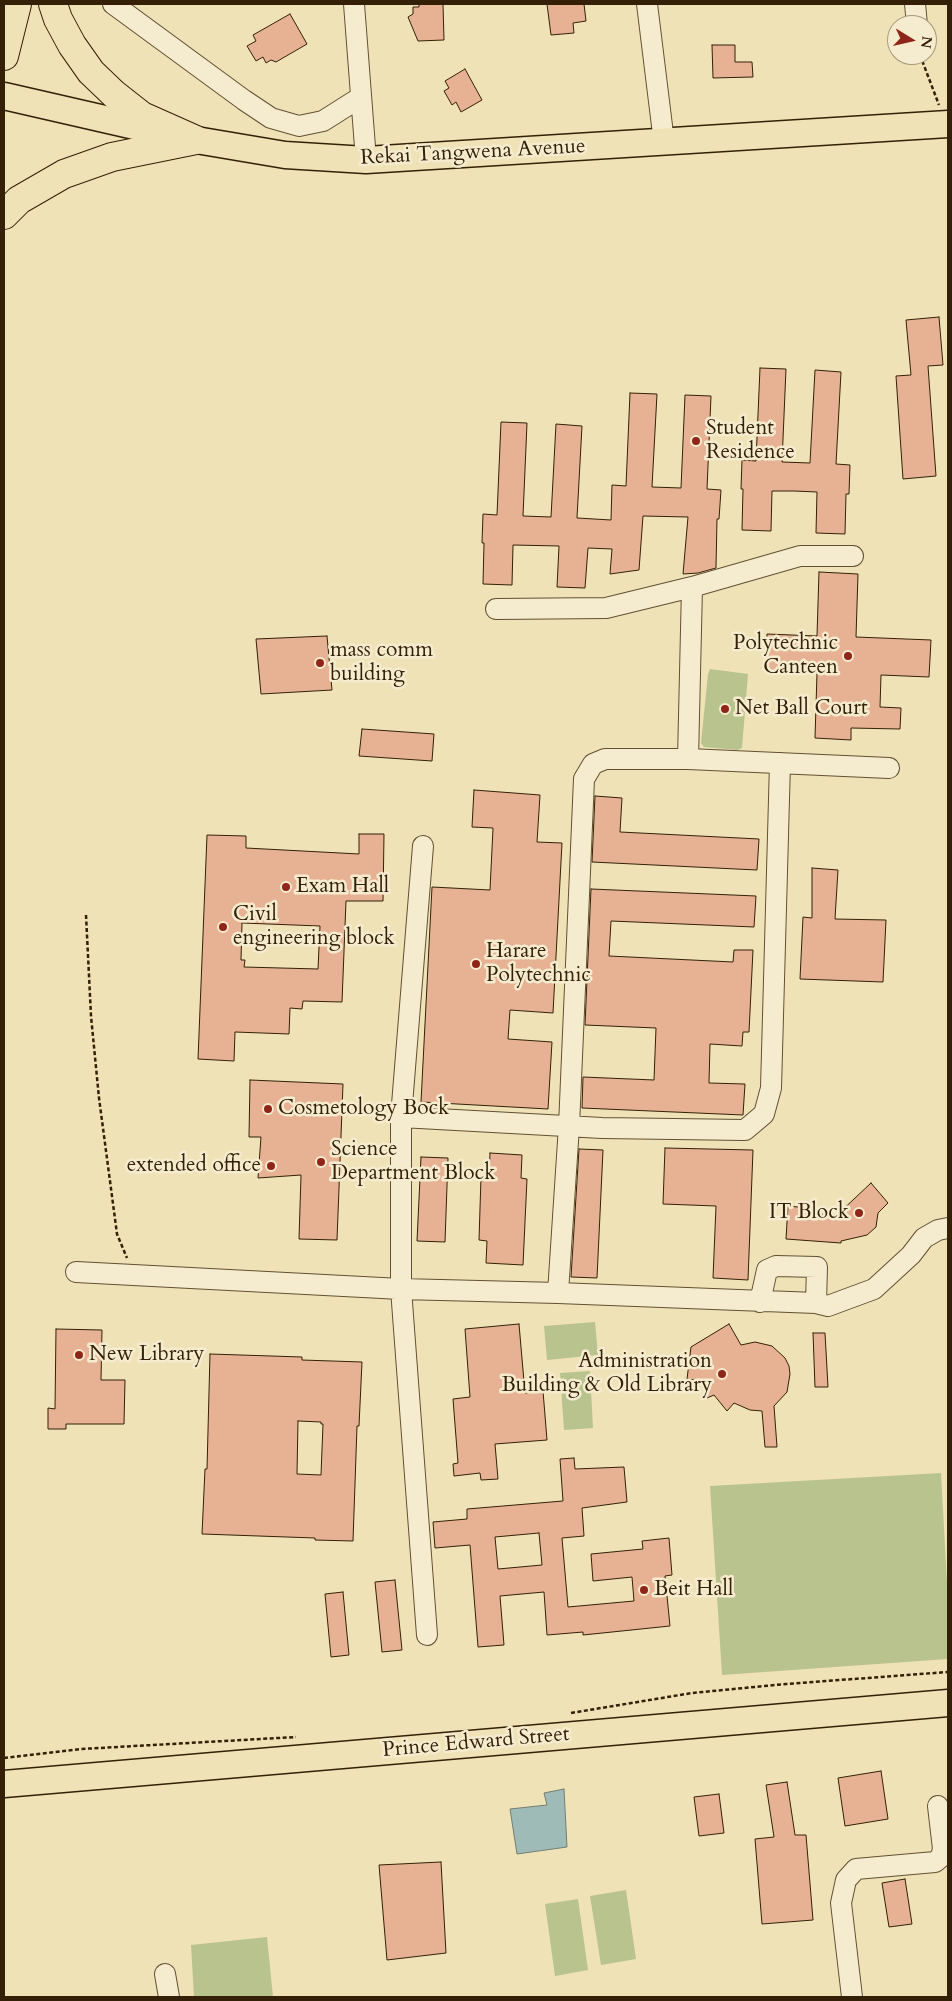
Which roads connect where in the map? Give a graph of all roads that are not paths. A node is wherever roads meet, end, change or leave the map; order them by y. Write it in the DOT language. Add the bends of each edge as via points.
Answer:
graph roads {
  1 [pos="17,4"];
  2 [pos="53,4"];
  3 [pos="113,4"];
  4 [pos="354,4"];
  5 [pos="647,4"];
  6 [pos="4,56"];
  7 [pos="4,96"];
  8 [pos="361,97"];
  9 [pos="947,124"];
  10 [pos="196,140"];
  11 [pos="664,142"];
  12 [pos="366,160"];
  13 [pos="4,215"];
  14 [pos="852,556"];
  15 [pos="692,587"];
  16 [pos="496,608"];
  17 [pos="688,759"];
  18 [pos="780,763"];
  19 [pos="889,768"];
  20 [pos="422,846"];
  21 [pos="401,1118"];
  22 [pos="569,1126"];
  23 [pos="948,1228"];
  24 [pos="76,1272"];
  25 [pos="401,1288"];
  26 [pos="558,1292"];
  27 [pos="760,1302"];
  28 [pos="816,1303"];
  29 [pos="428,1635"];
  30 [pos="948,1702"];
  31 [pos="4,1784"];
  32 [pos="938,1806"];
  33 [pos="166,1974"];
  34 [pos="169,1997"];
  35 [pos="852,1997"];
  1 -- 6 [label="highway"];
  2 -- 10 [label="highway" via="72,45 91,72 114,94 142,116"];
  3 -- 8 [label="street" via="271,118 299,126 323,121"];
  4 -- 8 [label="street"];
  5 -- 11 [label="street"];
  7 -- 10 [label="main road, Rekai Tangwena Avenue"];
  8 -- 12 [label="street"];
  9 -- 11 [label="main road, Rekai Tangwena Avenue"];
  10 -- 12 [label="main road, Rekai Tangwena Avenue" via="284,155"];
  10 -- 13 [label="highway" via="112,157 64,174 19,200"];
  11 -- 12 [label="main road, Rekai Tangwena Avenue"];
  14 -- 15 [label="street" via="800,556"];
  15 -- 16 [label="street" via="606,608"];
  15 -- 17 [label="street"];
  17 -- 18 [label="street"];
  17 -- 22 [label="street" via="605,759 593,764 584,779"];
  18 -- 19 [label="street"];
  18 -- 22 [label="street" via="771,1088 764,1114 744,1130"];
  20 -- 21 [label="street"];
  21 -- 22 [label="street"];
  21 -- 25 [label="street"];
  22 -- 26 [label="street"];
  23 -- 28 [label="street" via="924,1238 911,1255 874,1289 828,1306"];
  24 -- 25 [label="street"];
  25 -- 26 [label="street"];
  25 -- 29 [label="street"];
  26 -- 27 [label="street"];
  27 -- 28 [label="street"];
  27 -- 28 [label="street" via="767,1270 776,1266 817,1267"];
  30 -- 31 [label="main road, Prince Edward Street"];
  32 -- 35 [label="street" via="943,1849 935,1862 856,1870 846,1880 841,1903"];
  33 -- 34 [label="street"];
}
